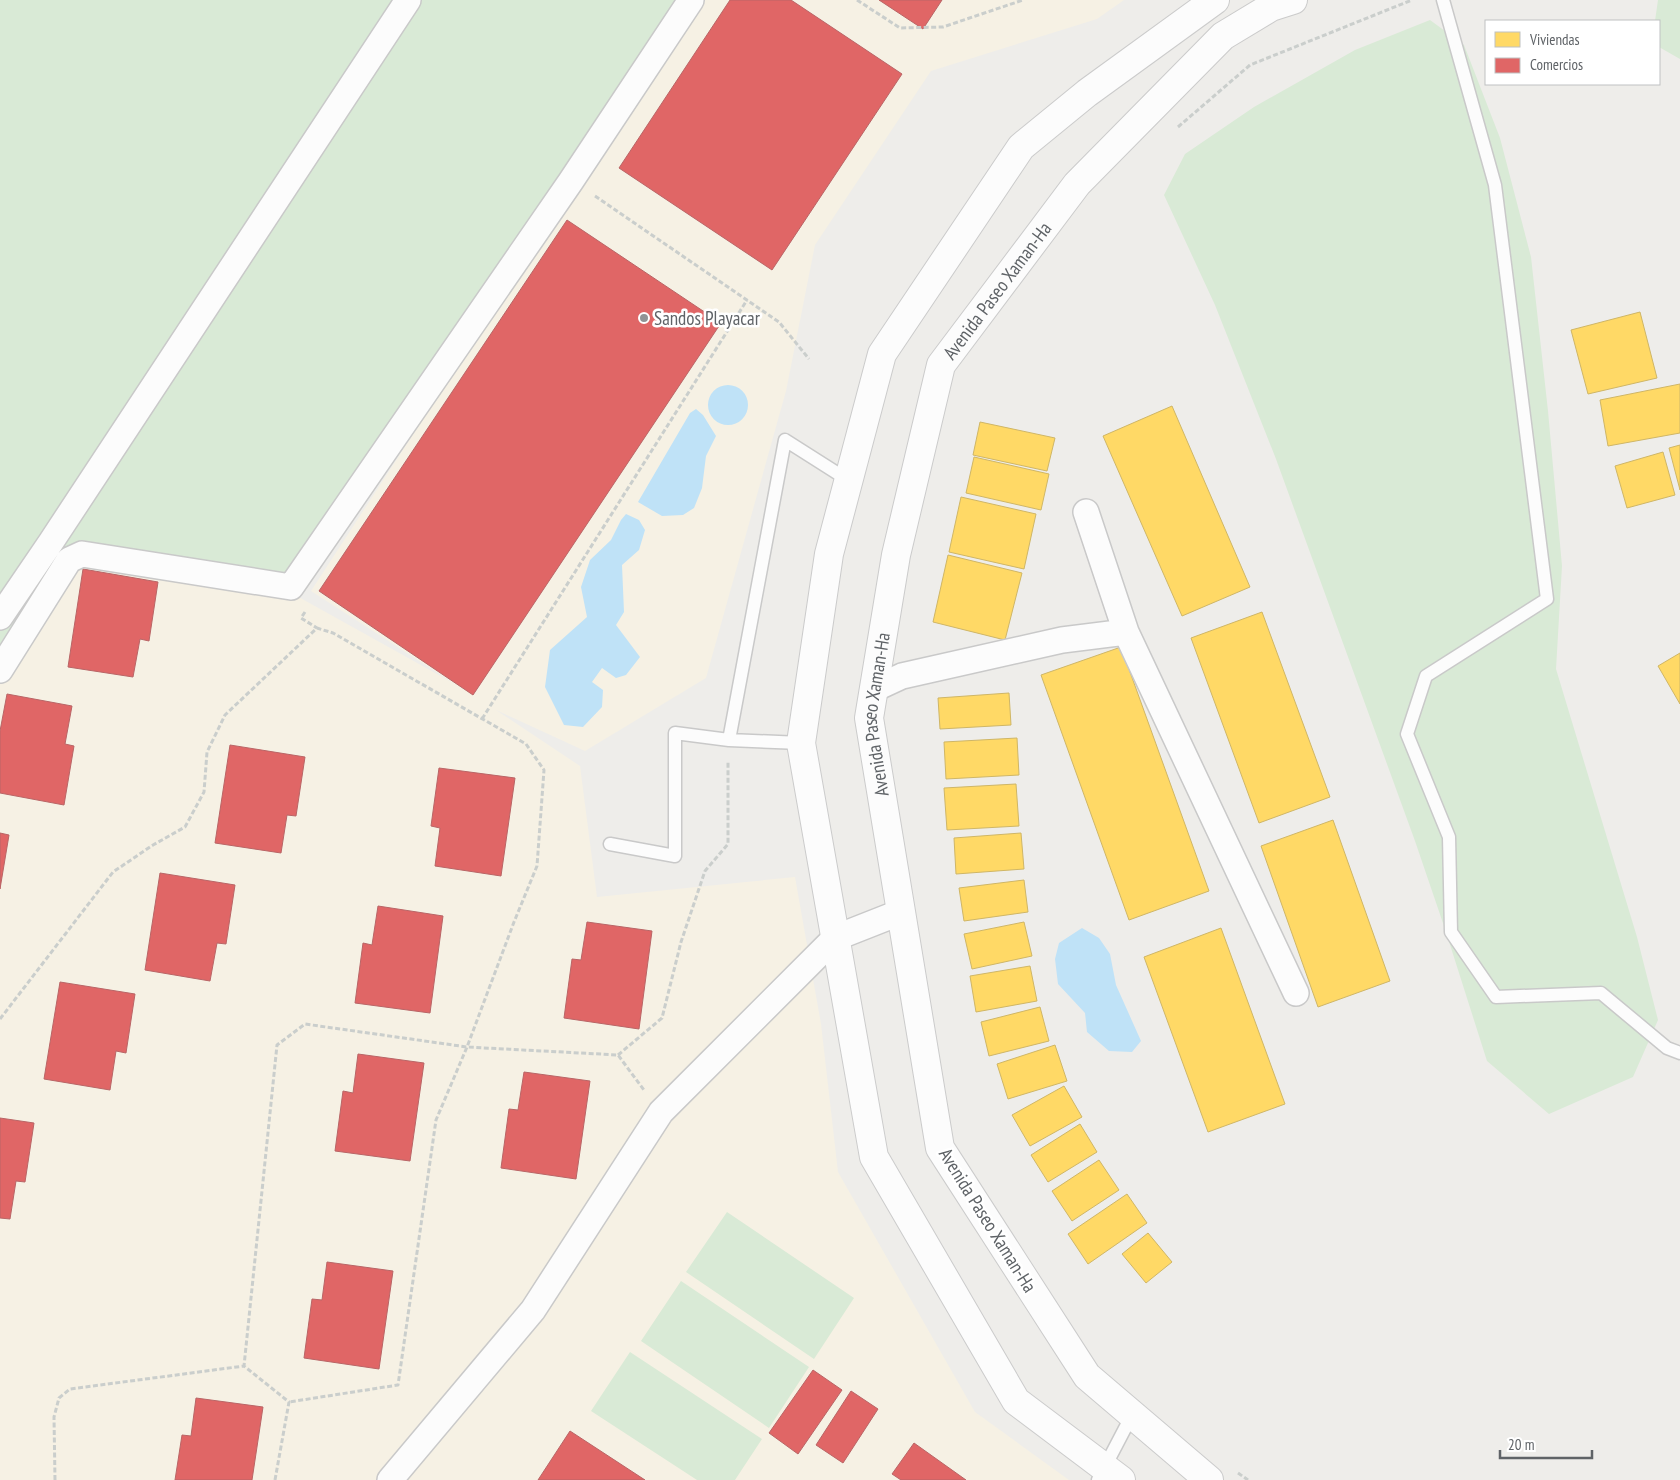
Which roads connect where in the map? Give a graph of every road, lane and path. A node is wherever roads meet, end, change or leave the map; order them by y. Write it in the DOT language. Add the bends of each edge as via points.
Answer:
graph roads {
  1 [pos="408,0"];
  2 [pos="691,0"];
  3 [pos="857,0"];
  4 [pos="1023,0"];
  5 [pos="1215,0"];
  6 [pos="1293,0"];
  7 [pos="1412,0"];
  8 [pos="1443,0"];
  9 [pos="1176,129"];
  10 [pos="571,181"];
  11 [pos="747,300"];
  12 [pos="809,359"];
  13 [pos="848,480"];
  14 [pos="1086,512"];
  15 [pos="0,617"];
  16 [pos="1126,632"];
  17 [pos="0,670"];
  18 [pos="874,690"];
  19 [pos="482,719"];
  20 [pos="728,740"];
  21 [pos="801,743"];
  22 [pos="610,844"];
  23 [pos="901,912"];
  24 [pos="836,938"];
  25 [pos="1296,993"];
  26 [pos="0,1019"];
  27 [pos="467,1047"];
  28 [pos="1680,1053"];
  29 [pos="618,1056"];
  30 [pos="661,1112"];
  31 [pos="244,1366"];
  32 [pos="289,1402"];
  33 [pos="1132,1415"];
  34 [pos="1221,1474"];
  35 [pos="1107,1476"];
  36 [pos="55,1480"];
  37 [pos="275,1480"];
  38 [pos="390,1480"];
  39 [pos="1248,1480"];
  1 -- 15 [label="street"];
  2 -- 10 [label="street"];
  3 -- 4 [label="path" via="900,28 943,27"];
  5 -- 13 [label="main road" via="1087,93 1021,146 882,354"];
  6 -- 18 [label="main road, Avenida Paseo Xaman-Ha" via="1271,7 1223,36 1077,184 941,366 896,555"];
  7 -- 9 [label="path" via="1250,65"];
  8 -- 28 [label="lane" via="1495,185 1547,599 1426,676 1407,734 1449,837 1451,932 1496,997 1601,993 1667,1048"];
  10 -- 11 [label="path"];
  10 -- 17 [label="street" via="291,587 82,554 69,560"];
  11 -- 12 [label="path" via="779,322"];
  11 -- 19 [label="path"];
  13 -- 20 [label="lane" via="786,440"];
  13 -- 21 [label="main road" via="829,554"];
  14 -- 16 [label="street"];
  16 -- 18 [label="street" via="1062,640 902,676"];
  16 -- 25 [label="street"];
  18 -- 23 [label="main road, Avenida Paseo Xaman-Ha" via="869,718"];
  19 -- 26 [label="path" via="333,633 317,628 225,715 208,752 204,792 185,827 113,872"];
  19 -- 27 [label="path" via="526,744 544,770 536,866"];
  20 -- 21 [label="lane"];
  20 -- 22 [label="lane" via="675,733 675,856"];
  20 -- 29 [label="path" via="728,844 705,871 681,942 662,1018"];
  21 -- 24 [label="main road"];
  23 -- 24 [label="street"];
  23 -- 33 [label="main road, Avenida Paseo Xaman-Ha" via="940,1148 1087,1376"];
  24 -- 30 [label="street"];
  24 -- 35 [label="main road" via="874,1157 1016,1401"];
  27 -- 29 [label="path"];
  27 -- 31 [label="path" via="306,1024 278,1045"];
  27 -- 32 [label="path" via="436,1120 398,1385"];
  29 -- 30 [label="path"];
  30 -- 38 [label="street" via="534,1310"];
  31 -- 32 [label="path"];
  31 -- 36 [label="path" via="70,1389 59,1398 54,1417"];
  32 -- 37 [label="path"];
  33 -- 34 [label="main road, Avenida Paseo Xaman-Ha"];
  33 -- 35 [label="lane"];
  34 -- 39 [label="path"];
}
